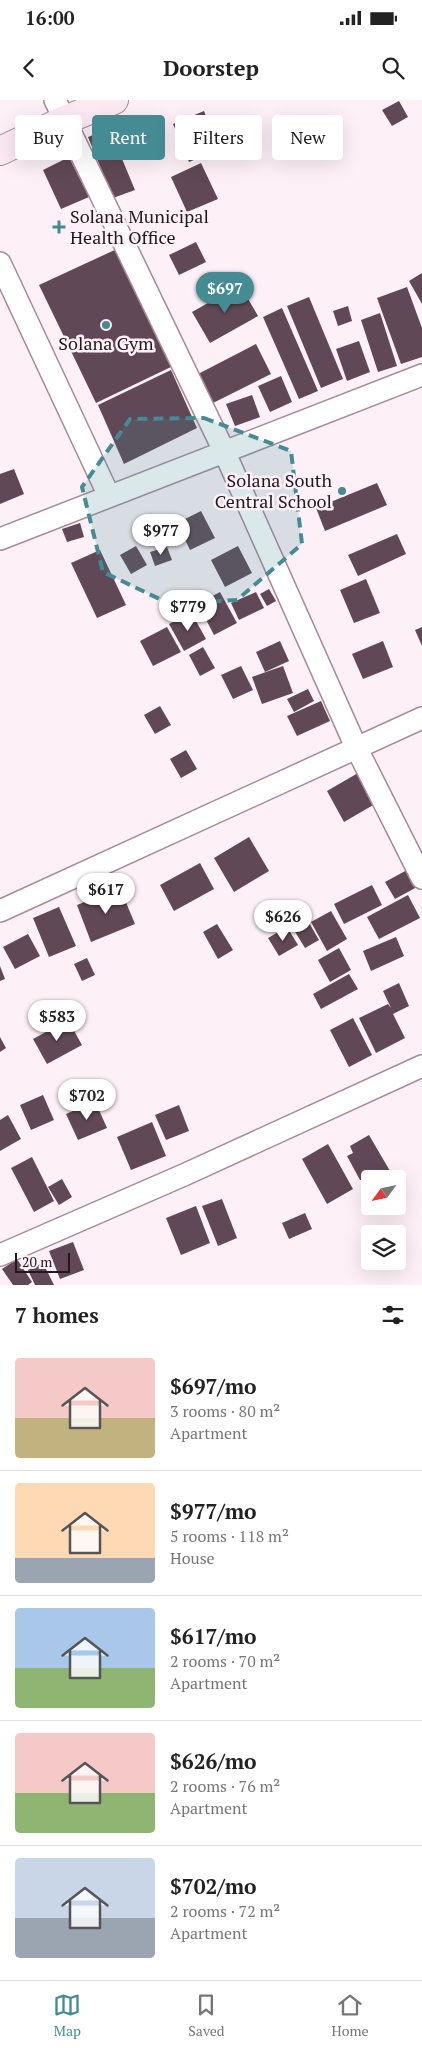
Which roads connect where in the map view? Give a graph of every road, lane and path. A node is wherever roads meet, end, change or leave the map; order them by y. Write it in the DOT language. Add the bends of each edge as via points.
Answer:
graph roads {
  1 [pos="114,100"];
  2 [pos="60,110"];
  3 [pos="0,151"];
  4 [pos="0,263"];
  5 [pos="422,374"];
  6 [pos="224,451"];
  7 [pos="109,496"];
  8 [pos="0,539"];
  9 [pos="422,718"];
  10 [pos="356,747"];
  11 [pos="422,878"];
  12 [pos="0,911"];
  13 [pos="422,1066"];
  14 [pos="0,1255"];
  1 -- 2 [label="main road"];
  2 -- 3 [label="main road"];
  2 -- 6 [label="street"];
  4 -- 7 [label="street"];
  5 -- 6 [label="street"];
  6 -- 7 [label="street"];
  6 -- 10 [label="street"];
  7 -- 8 [label="street"];
  9 -- 10 [label="street"];
  10 -- 11 [label="street"];
  10 -- 12 [label="street"];
  13 -- 14 [label="street"];
}
